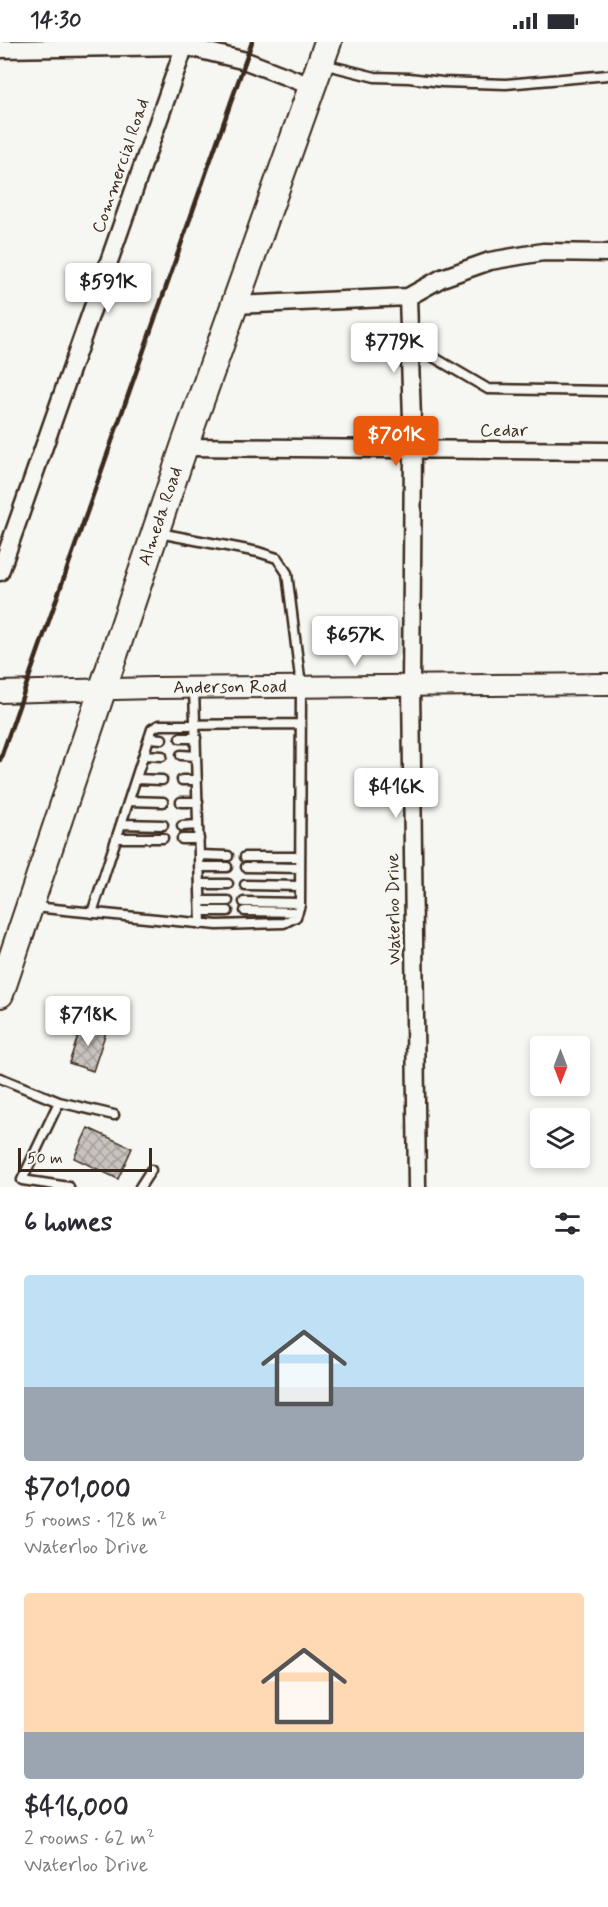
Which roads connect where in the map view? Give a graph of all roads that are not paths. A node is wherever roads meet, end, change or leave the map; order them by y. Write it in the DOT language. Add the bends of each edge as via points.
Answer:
graph roads {
  1 [pos="185,44"];
  2 [pos="0,49"];
  3 [pos="320,64"];
  4 [pos="608,75"];
  5 [pos="608,253"];
  6 [pos="408,297"];
  7 [pos="234,305"];
  8 [pos="411,344"];
  9 [pos="608,391"];
  10 [pos="184,447"];
  11 [pos="413,450"];
  12 [pos="608,451"];
  13 [pos="156,532"];
  14 [pos="4,546"];
  15 [pos="0,572"];
  16 [pos="608,684"];
  17 [pos="411,685"];
  18 [pos="301,686"];
  19 [pos="195,687"];
  20 [pos="102,689"];
  21 [pos="0,692"];
  22 [pos="195,724"];
  23 [pos="301,724"];
  24 [pos="149,738"];
  25 [pos="180,738"];
  26 [pos="196,738"];
  27 [pos="162,739"];
  28 [pos="144,755"];
  29 [pos="181,755"];
  30 [pos="162,756"];
  31 [pos="196,756"];
  32 [pos="136,779"];
  33 [pos="162,780"];
  34 [pos="182,780"];
  35 [pos="197,780"];
  36 [pos="129,801"];
  37 [pos="163,802"];
  38 [pos="181,802"];
  39 [pos="198,802"];
  40 [pos="121,824"];
  41 [pos="163,825"];
  42 [pos="198,825"];
  43 [pos="182,826"];
  44 [pos="117,838"];
  45 [pos="163,838"];
  46 [pos="182,839"];
  47 [pos="199,839"];
  48 [pos="199,855"];
  49 [pos="228,856"];
  50 [pos="245,856"];
  51 [pos="300,857"];
  52 [pos="199,867"];
  53 [pos="227,867"];
  54 [pos="246,867"];
  55 [pos="300,868"];
  56 [pos="200,884"];
  57 [pos="228,884"];
  58 [pos="245,885"];
  59 [pos="300,886"];
  60 [pos="200,901"];
  61 [pos="245,906"];
  62 [pos="29,907"];
  63 [pos="299,907"];
  64 [pos="201,911"];
  65 [pos="92,913"];
  66 [pos="201,924"];
  67 [pos="0,994"];
  68 [pos="0,1078"];
  69 [pos="58,1102"];
  70 [pos="114,1115"];
  71 [pos="151,1170"];
  72 [pos="69,1187"];
  73 [pos="140,1187"];
  74 [pos="417,1187"];
  1 -- 2 [label="street"];
  1 -- 3 [label="street" via="246,61"];
  1 -- 14 [label="street, Commercial Road"];
  3 -- 4 [label="lane" via="375,77 453,83 506,84"];
  3 -- 7 [label="main road, Almeda Road"];
  5 -- 6 [label="street" via="543,252 490,261 442,278"];
  6 -- 7 [label="street"];
  6 -- 8 [label="street, Waterloo Drive"];
  7 -- 10 [label="main road, Almeda Road"];
  8 -- 9 [label="lane" via="488,389"];
  8 -- 11 [label="street, Waterloo Drive"];
  10 -- 11 [label="street, Cedar"];
  10 -- 13 [label="main road, Almeda Road"];
  11 -- 12 [label="street, Cedar"];
  11 -- 17 [label="street, Waterloo Drive"];
  13 -- 18 [label="lane" via="278,558 287,573"];
  13 -- 20 [label="main road, Almeda Road"];
  14 -- 15 [label="street, Commercial Road"];
  16 -- 17 [label="street, Anderson Road"];
  17 -- 18 [label="street, Anderson Road"];
  17 -- 74 [label="street, Waterloo Drive"];
  18 -- 19 [label="street, Anderson Road"];
  18 -- 23 [label="lane"];
  19 -- 20 [label="street, Anderson Road"];
  19 -- 22 [label="lane"];
  20 -- 21 [label="street, Anderson Road"];
  20 -- 62 [label="main road, Almeda Road"];
  22 -- 23 [label="lane"];
  22 -- 24 [label="lane" via="159,725 152,729"];
  22 -- 26 [label="lane"];
  23 -- 51 [label="lane"];
  24 -- 27 [label="lane"];
  24 -- 28 [label="lane"];
  25 -- 26 [label="lane"];
  26 -- 31 [label="lane"];
  28 -- 30 [label="lane"];
  28 -- 32 [label="lane"];
  29 -- 31 [label="lane"];
  31 -- 35 [label="lane"];
  32 -- 33 [label="lane"];
  32 -- 36 [label="lane"];
  34 -- 35 [label="lane"];
  35 -- 39 [label="lane"];
  36 -- 37 [label="lane"];
  36 -- 40 [label="lane"];
  38 -- 39 [label="lane"];
  39 -- 42 [label="lane"];
  40 -- 41 [label="lane"];
  40 -- 44 [label="lane"];
  42 -- 43 [label="lane"];
  42 -- 47 [label="lane"];
  44 -- 45 [label="lane"];
  44 -- 65 [label="lane"];
  46 -- 47 [label="lane"];
  47 -- 48 [label="lane"];
  48 -- 49 [label="lane"];
  48 -- 52 [label="lane"];
  50 -- 51 [label="lane"];
  51 -- 55 [label="lane"];
  52 -- 53 [label="lane"];
  52 -- 56 [label="lane"];
  54 -- 55 [label="lane"];
  55 -- 59 [label="lane"];
  56 -- 57 [label="lane"];
  56 -- 60 [label="lane"];
  58 -- 59 [label="lane"];
  59 -- 63 [label="lane"];
  60 -- 64 [label="lane"];
  60 -- 64 [label="lane" via="228,906"];
  61 -- 63 [label="lane"];
  62 -- 65 [label="lane"];
  62 -- 67 [label="main road, Almeda Road"];
  63 -- 66 [label="lane" via="296,917 284,923"];
  64 -- 66 [label="lane"];
  65 -- 66 [label="lane"];
  68 -- 69 [label="lane"];
  69 -- 70 [label="lane"];
  69 -- 72 [label="lane" via="22,1180"];
  71 -- 73 [label="lane"];
}
